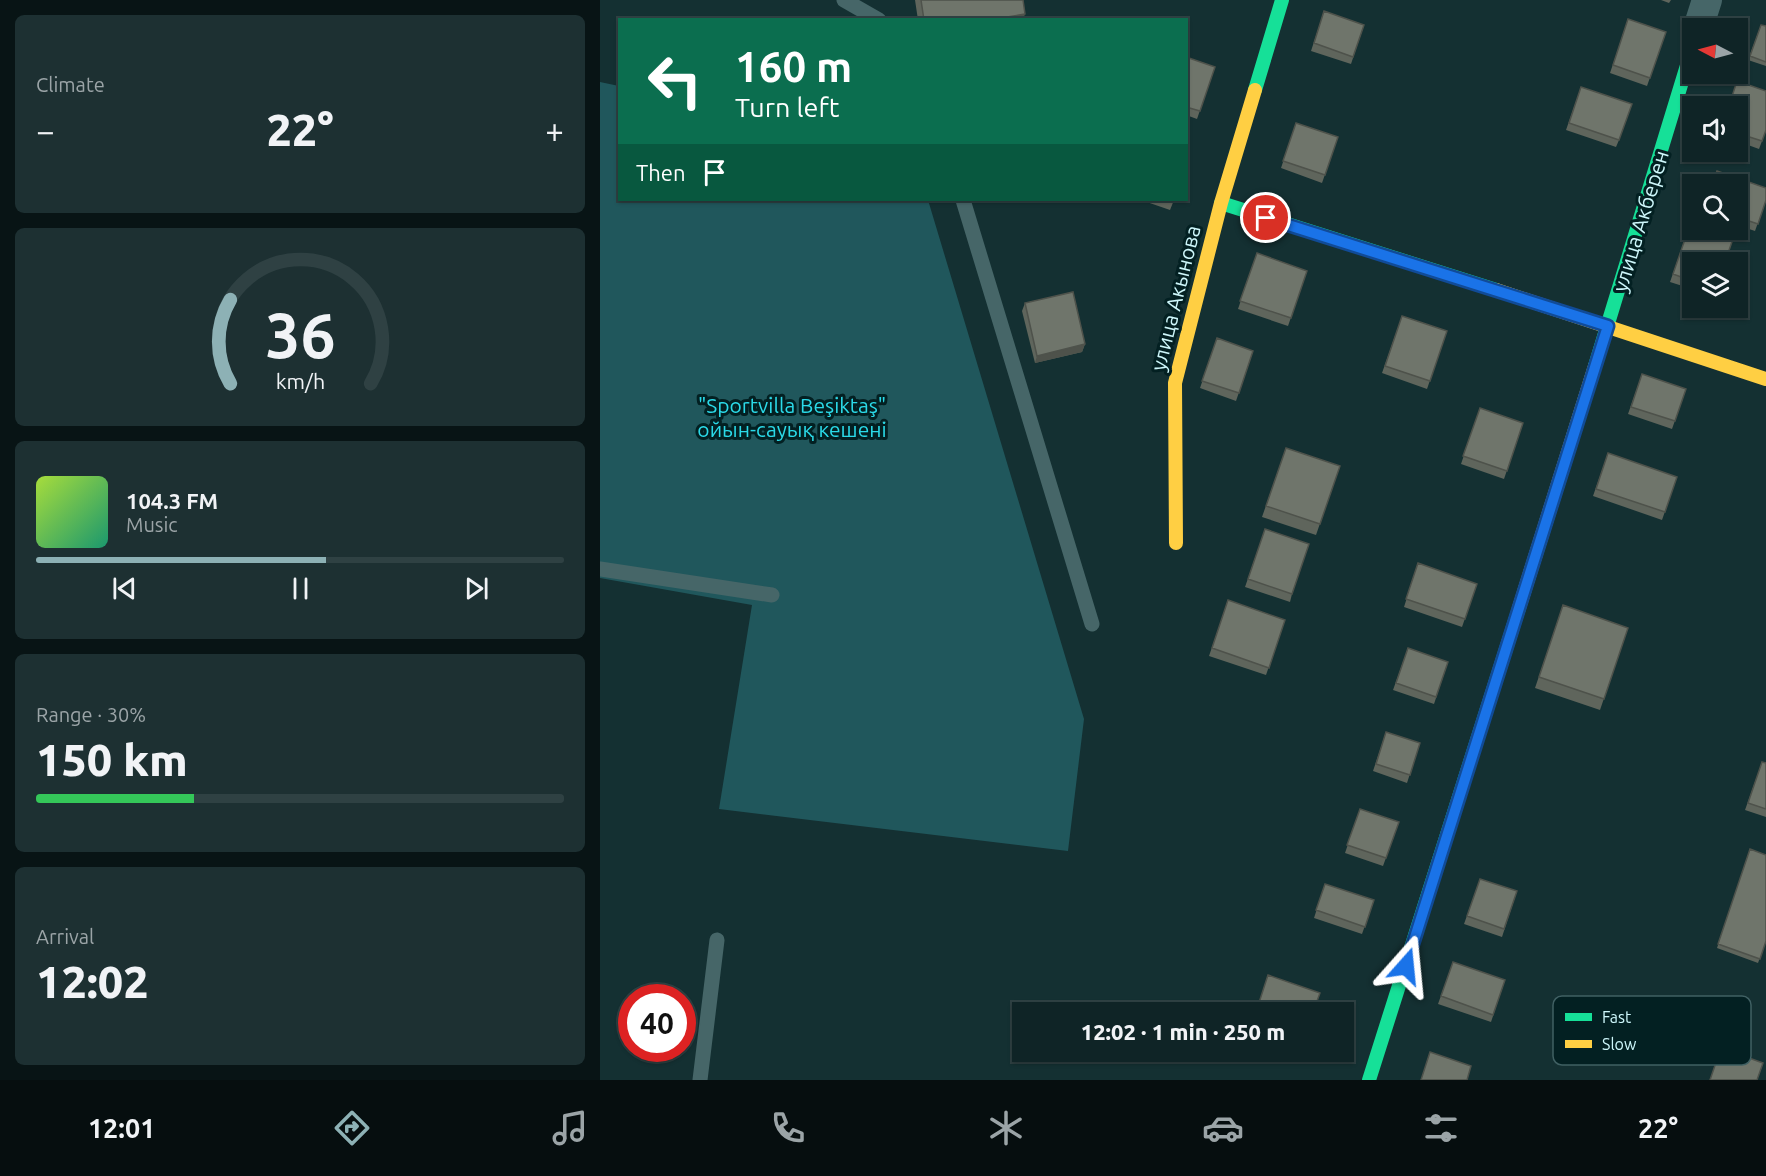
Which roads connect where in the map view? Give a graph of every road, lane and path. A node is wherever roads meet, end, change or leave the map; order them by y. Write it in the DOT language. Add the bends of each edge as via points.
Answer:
graph roads {
  1 [pos="844,0"];
  2 [pos="1282,0"];
  3 [pos="1707,0"];
  4 [pos="876,18"];
  5 [pos="1701,18"];
  6 [pos="1682,82"];
  7 [pos="963,201"];
  8 [pos="1221,203"];
  9 [pos="1608,326"];
  10 [pos="1766,379"];
  11 [pos="1176,543"];
  12 [pos="600,569"];
  13 [pos="772,595"];
  14 [pos="1092,624"];
  15 [pos="717,939"];
  16 [pos="700,1080"];
  17 [pos="1369,1080"];
  1 -- 4 [label="lane"];
  2 -- 8 [label="street, улица Акынова"];
  3 -- 5 [label="street"];
  6 -- 9 [label="street, улица Акберен"];
  7 -- 14 [label="lane"];
  8 -- 9 [label="street"];
  8 -- 11 [label="street, улица Акынова" via="1175,383"];
  9 -- 10 [label="street"];
  9 -- 17 [label="street, улица Акберен"];
  12 -- 13 [label="lane"];
  15 -- 16 [label="lane"];
}
